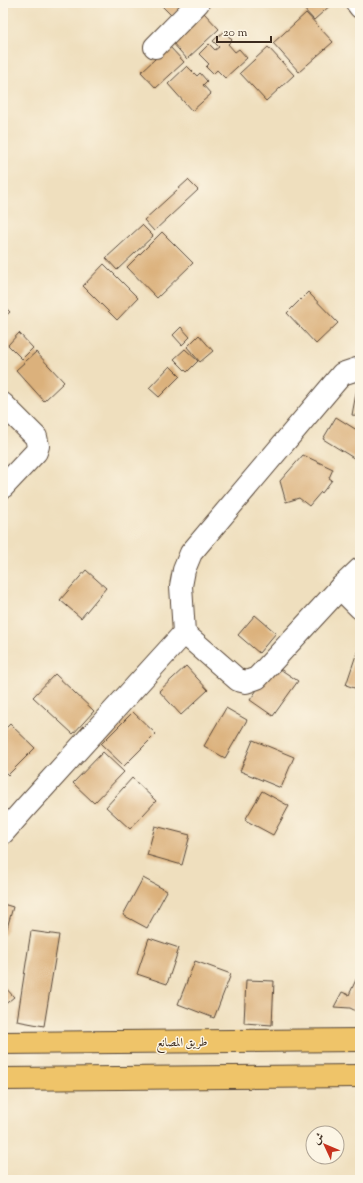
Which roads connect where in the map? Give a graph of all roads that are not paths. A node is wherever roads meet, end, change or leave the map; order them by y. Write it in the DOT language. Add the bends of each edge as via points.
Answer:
graph roads {
  1 [pos="198,3"];
  2 [pos="357,3"];
  3 [pos="360,7"];
  4 [pos="155,47"];
  5 [pos="360,368"];
  6 [pos="3,404"];
  7 [pos="3,488"];
  8 [pos="360,569"];
  9 [pos="340,588"];
  10 [pos="360,608"];
  11 [pos="184,633"];
  12 [pos="3,833"];
  13 [pos="360,1040"];
  14 [pos="3,1043"];
  15 [pos="360,1076"];
  16 [pos="3,1079"];
  1 -- 4 [label="street"];
  2 -- 3 [label="street"];
  5 -- 11 [label="street" via="342,374 191,553 181,586"];
  6 -- 7 [label="street" via="36,437 38,446 36,452"];
  8 -- 9 [label="street"];
  9 -- 10 [label="street"];
  9 -- 11 [label="street" via="257,678 246,682 238,680"];
  11 -- 12 [label="street"];
  13 -- 14 [label="main road, طريق المصانع"];
  15 -- 16 [label="main road"];
}
